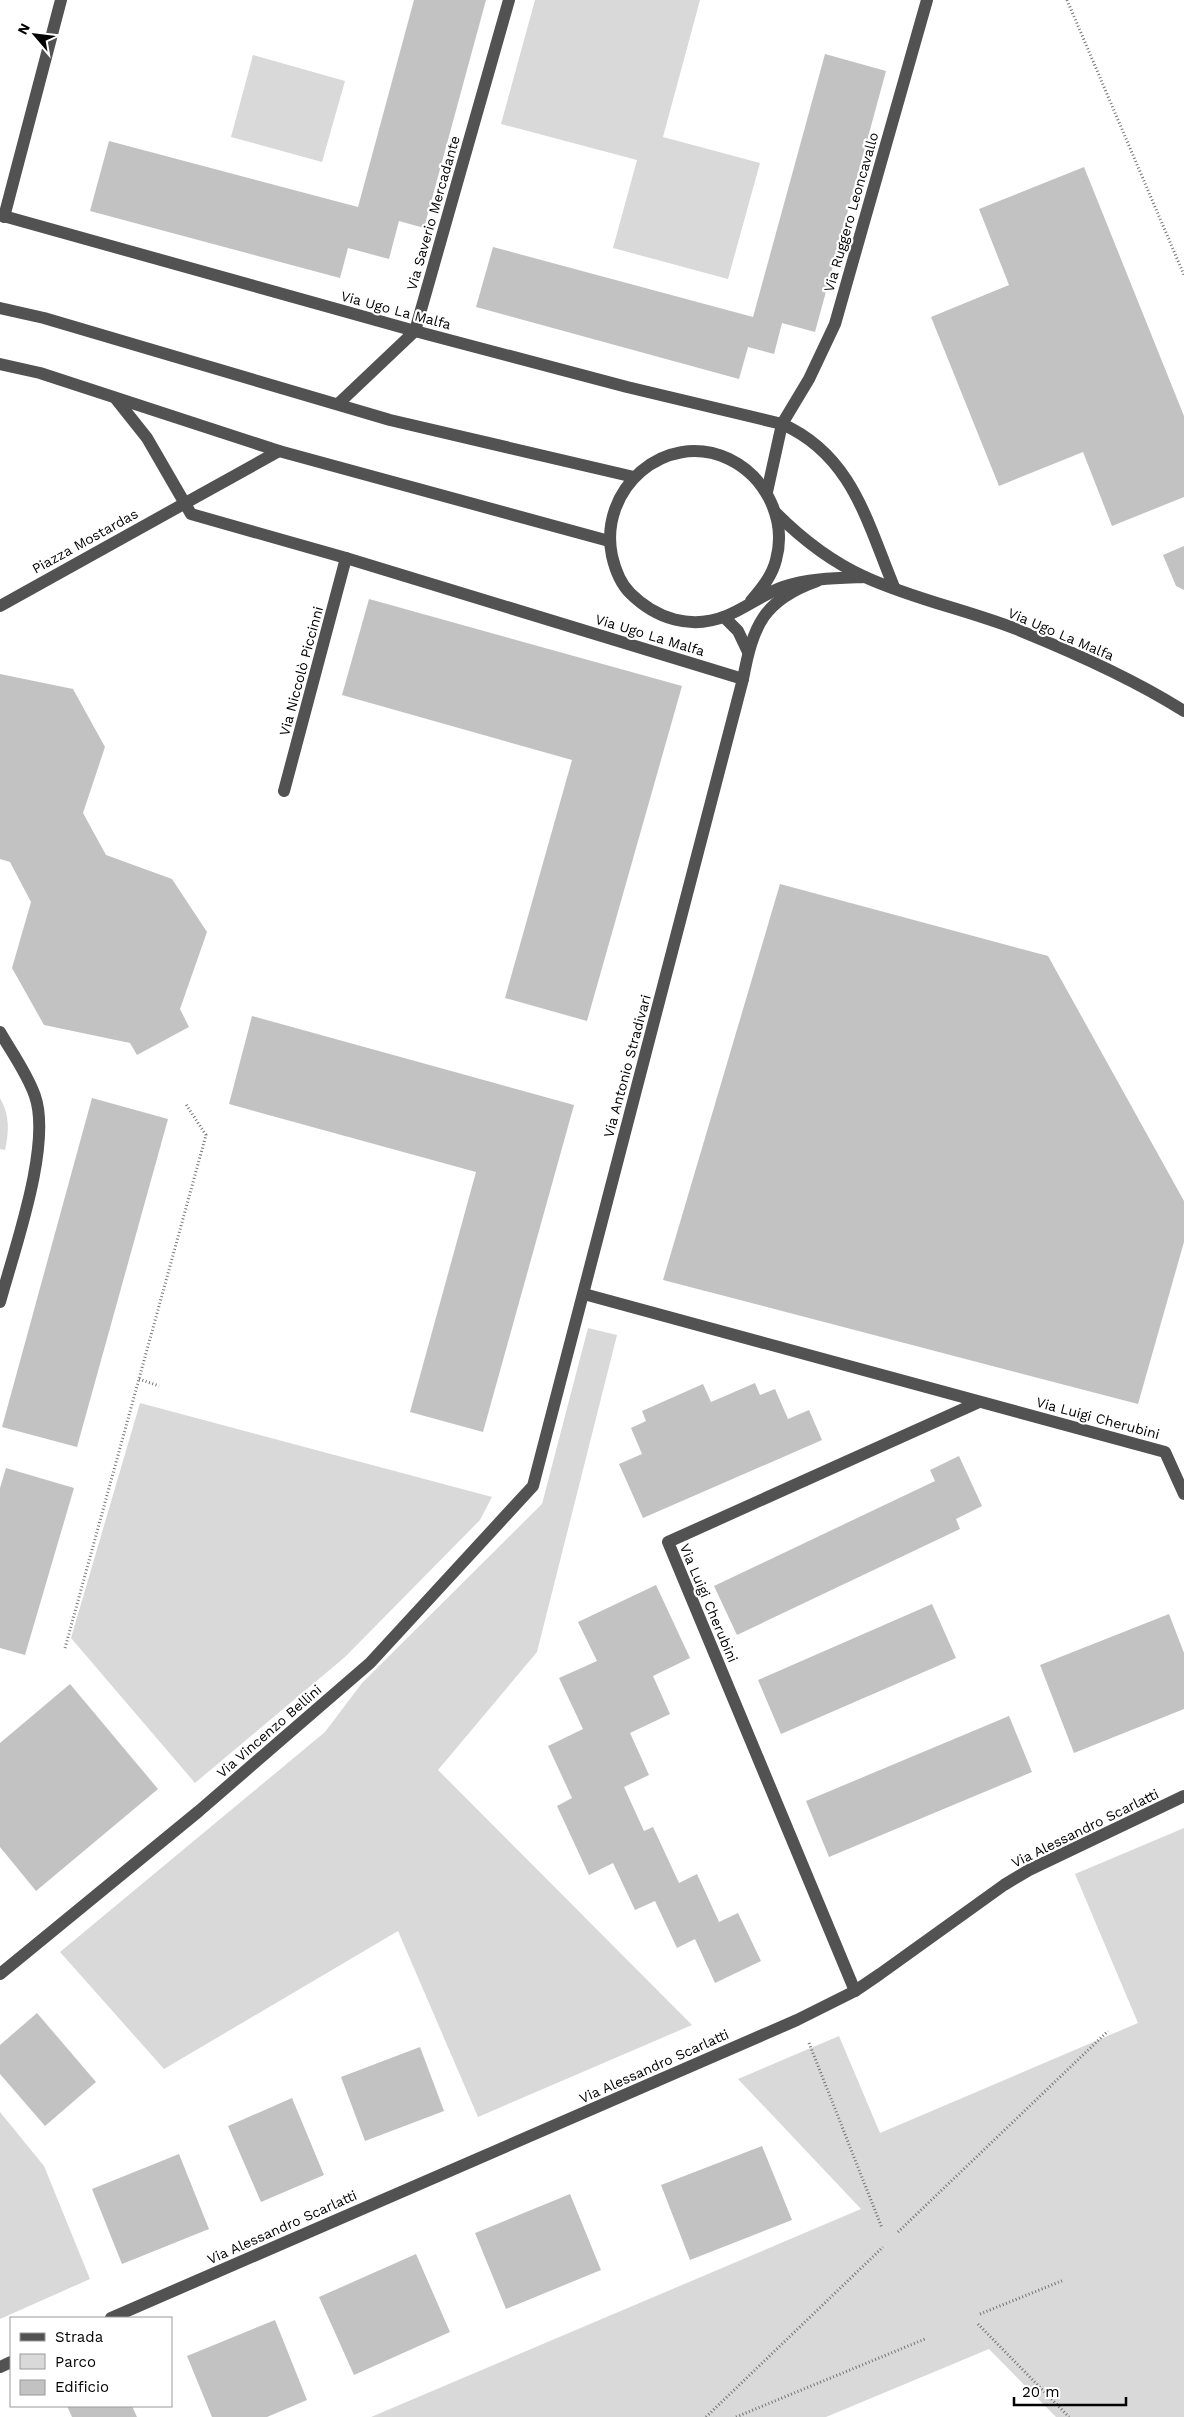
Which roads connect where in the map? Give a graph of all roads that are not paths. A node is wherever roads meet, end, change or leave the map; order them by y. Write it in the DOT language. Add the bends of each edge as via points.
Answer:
graph roads {
  1 [pos="61,0"];
  2 [pos="509,0"];
  3 [pos="927,0"];
  4 [pos="2,216"];
  5 [pos="0,308"];
  6 [pos="415,331"];
  7 [pos="0,364"];
  8 [pos="116,398"];
  9 [pos="338,404"];
  10 [pos="782,424"];
  11 [pos="279,451"];
  12 [pos="634,477"];
  13 [pos="766,492"];
  14 [pos="184,503"];
  15 [pos="776,512"];
  16 [pos="609,541"];
  17 [pos="346,558"];
  18 [pos="866,577"];
  19 [pos="817,580"];
  20 [pos="894,587"];
  21 [pos="751,601"];
  22 [pos="0,606"];
  23 [pos="724,617"];
  24 [pos="748,652"];
  25 [pos="743,679"];
  26 [pos="1184,711"];
  27 [pos="284,791"];
  28 [pos="0,1032"];
  29 [pos="584,1294"];
  30 [pos="0,1302"];
  31 [pos="979,1402"];
  32 [pos="533,1486"];
  33 [pos="1184,1494"];
  34 [pos="1184,1796"];
  35 [pos="0,1974"];
  36 [pos="855,1991"];
  37 [pos="113,2317"];
  1 -- 4 [label="street"];
  2 -- 6 [label="street, Via Saverio Mercadante"];
  3 -- 10 [label="street, Via Ruggero Leoncavallo" via="835,324 809,379"];
  4 -- 6 [label="street, Via Ugo La Malfa"];
  5 -- 9 [label="street"];
  6 -- 9 [label="street"];
  6 -- 10 [label="street, Via Ugo La Malfa"];
  7 -- 8 [label="street" via="40,373"];
  8 -- 11 [label="street"];
  8 -- 14 [label="street" via="147,438"];
  9 -- 12 [label="street" via="390,420"];
  10 -- 13 [label="street"];
  10 -- 20 [label="street, Via Ugo La Malfa" via="816,443 837,464 860,506"];
  11 -- 14 [label="street, Piazza Mostardas"];
  11 -- 16 [label="street"];
  12 -- 13 [label="street, Via Ugo La Malfa" via="654,462 678,454 704,452 729,459 750,472"];
  12 -- 16 [label="street, Via Ugo La Malfa" via="620,496 611,518"];
  13 -- 15 [label="street, Via Ugo La Malfa"];
  14 -- 17 [label="street" via="191,514"];
  14 -- 22 [label="street, Piazza Mostardas"];
  15 -- 18 [label="street, Via Ugo La Malfa" via="816,547"];
  15 -- 21 [label="street, Via Ugo La Malfa" via="780,536 776,560 767,582"];
  16 -- 23 [label="street, Via Ugo La Malfa" via="614,568 628,592 649,610 674,620 701,623"];
  17 -- 25 [label="street, Via Ugo La Malfa"];
  17 -- 27 [label="street, Via Niccolò Piccinni"];
  18 -- 19 [label="street, Via Ugo La Malfa"];
  18 -- 20 [label="street, Via Ugo La Malfa"];
  19 -- 21 [label="street, Via Ugo La Malfa" via="784,586"];
  19 -- 24 [label="street, Via Antonio Stradivari" via="794,589 774,605 756,626"];
  20 -- 26 [label="street, Via Ugo La Malfa" via="1024,633 1097,664"];
  21 -- 23 [label="street, Via Ugo La Malfa"];
  23 -- 24 [label="street" via="738,631"];
  24 -- 25 [label="street, Via Antonio Stradivari"];
  25 -- 29 [label="street, Via Antonio Stradivari"];
  28 -- 30 [label="street" via="35,1097 40,1129 38,1157"];
  29 -- 31 [label="street, Via Luigi Cherubini"];
  29 -- 32 [label="street, Via Antonio Stradivari"];
  31 -- 33 [label="street, Via Luigi Cherubini" via="1165,1452"];
  31 -- 36 [label="street, Via Luigi Cherubini" via="668,1542"];
  32 -- 35 [label="street, Via Vincenzo Bellini" via="370,1663 199,1811"];
  34 -- 36 [label="street, Via Alessandro Scarlatti" via="1029,1870"];
  36 -- 37 [label="street, Via Alessandro Scarlatti" via="797,2020"];
}
